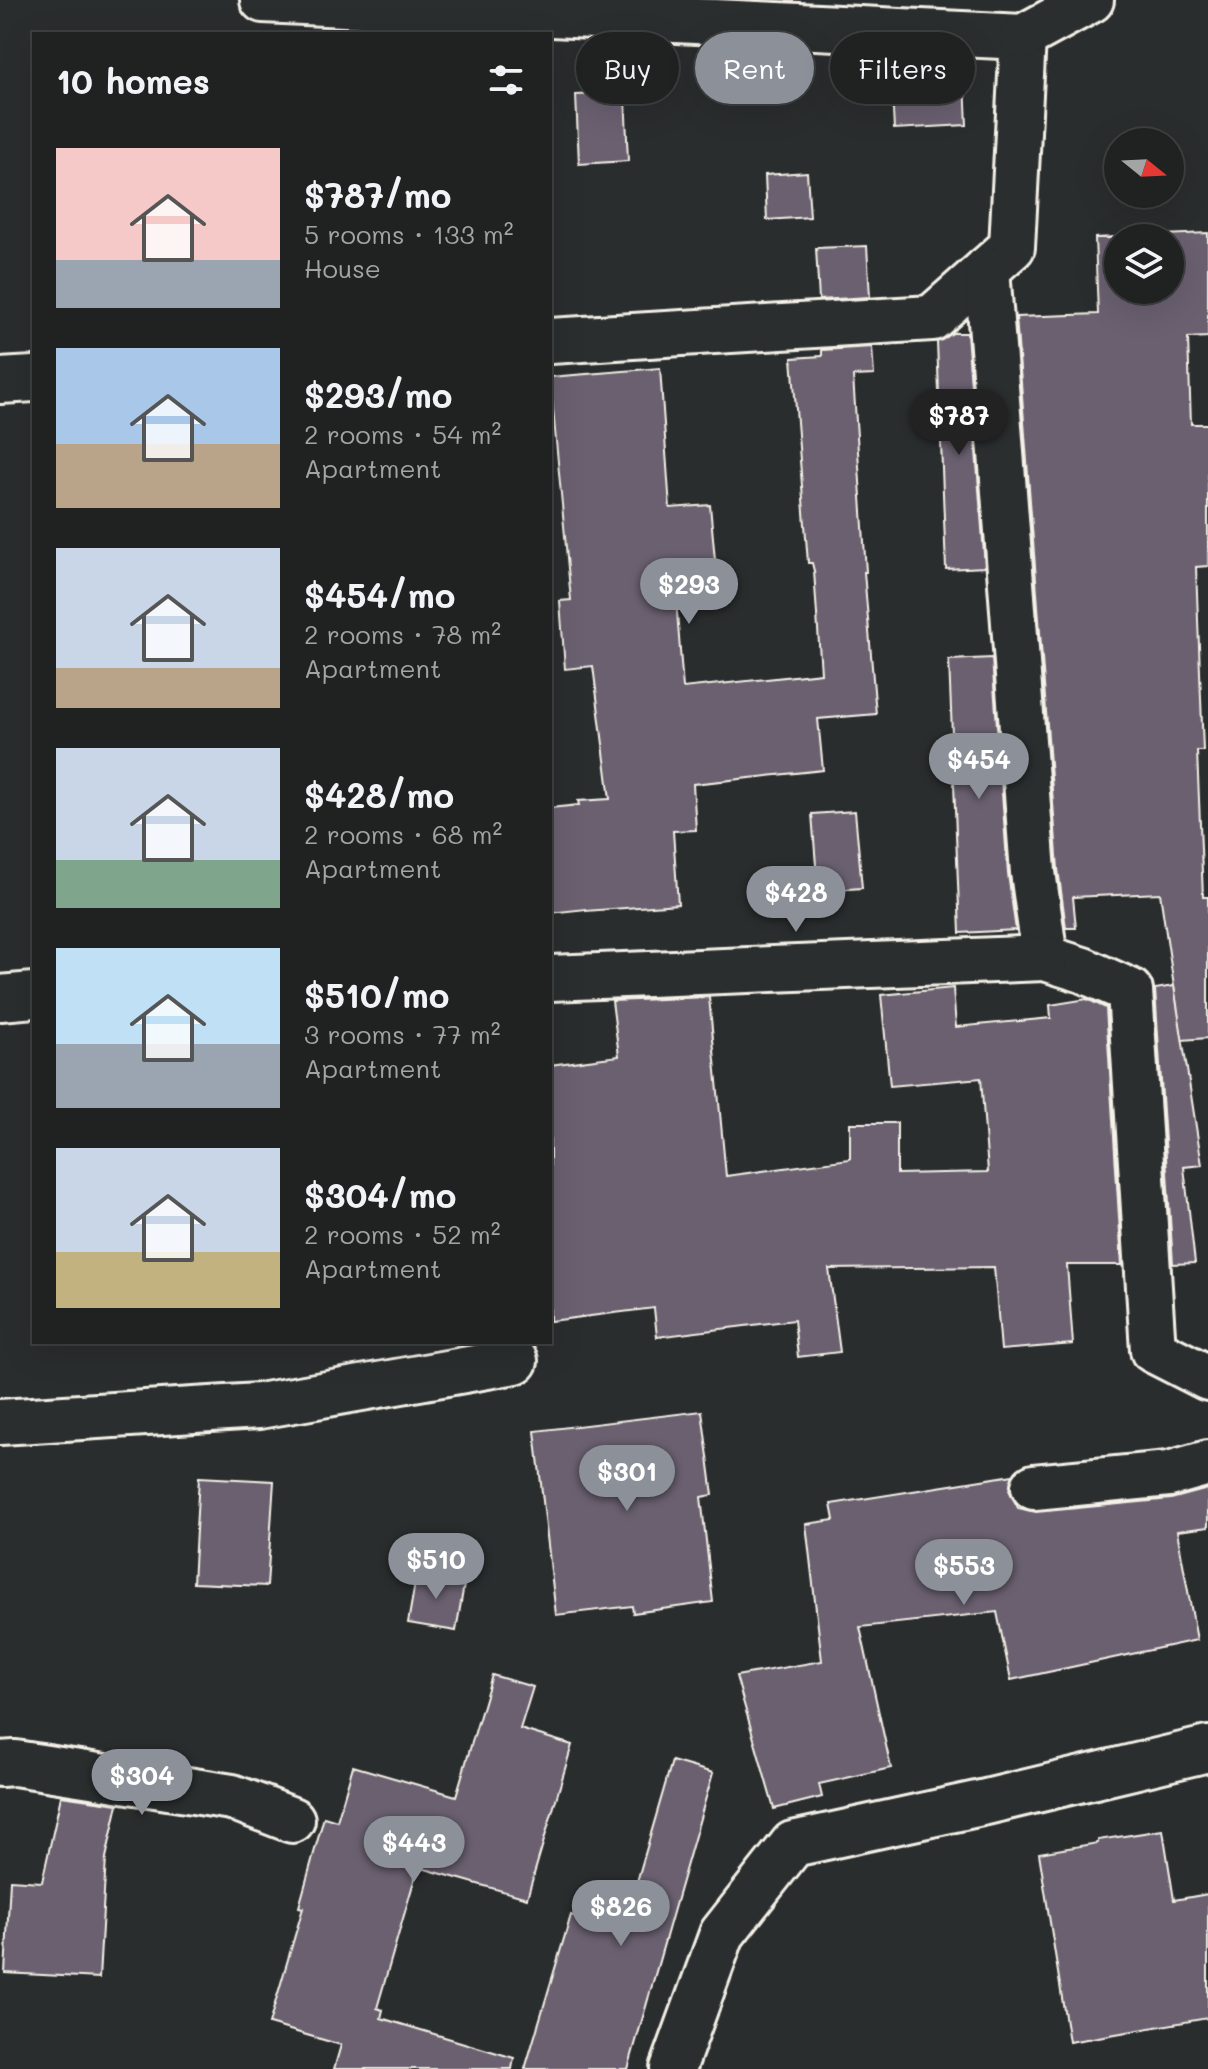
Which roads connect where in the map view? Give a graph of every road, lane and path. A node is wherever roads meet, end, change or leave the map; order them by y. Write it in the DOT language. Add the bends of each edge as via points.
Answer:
graph roads {
  1 [pos="263,0"];
  2 [pos="1091,0"];
  3 [pos="1023,37"];
  4 [pos="987,269"];
  5 [pos="552,341"];
  6 [pos="32,379"];
  7 [pos="0,381"];
  8 [pos="1045,958"];
  9 [pos="552,978"];
  10 [pos="32,995"];
  11 [pos="0,998"];
  12 [pos="515,1361"];
  13 [pos="1208,1378"];
  14 [pos="0,1422"];
  15 [pos="1208,1463"];
  16 [pos="1034,1487"];
  17 [pos="1208,1749"];
  18 [pos="0,1764"];
  19 [pos="292,1820"];
  20 [pos="673,2069"];
  1 -- 3 [label="street"];
  2 -- 3 [label="street"];
  3 -- 4 [label="street" via="1012,247"];
  4 -- 5 [label="street" via="932,318"];
  4 -- 8 [label="street" via="1033,872"];
  6 -- 7 [label="street"];
  8 -- 9 [label="street"];
  8 -- 13 [label="street" via="1130,991 1153,1350"];
  10 -- 11 [label="street"];
  12 -- 14 [label="street" via="259,1406"];
  15 -- 16 [label="street" via="1169,1474"];
  17 -- 20 [label="street" via="793,1844 722,1934"];
  18 -- 19 [label="street" via="232,1797"];
}
